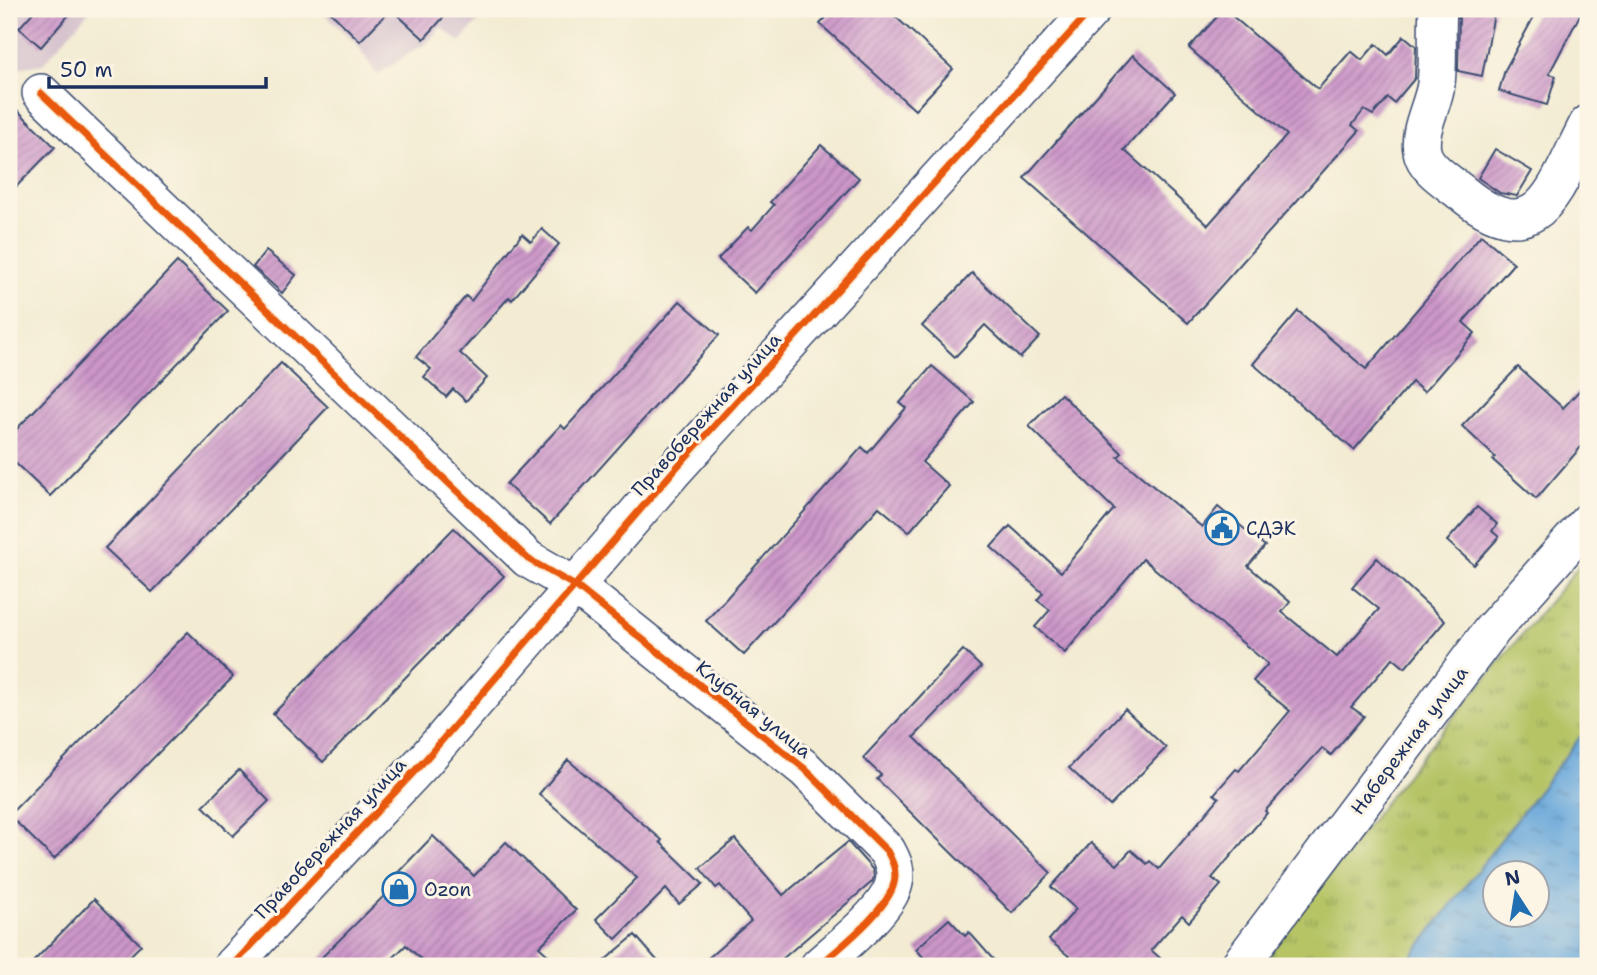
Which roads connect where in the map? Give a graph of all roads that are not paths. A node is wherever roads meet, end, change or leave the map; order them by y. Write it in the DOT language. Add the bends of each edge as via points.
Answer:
graph roads {
  1 [pos="1093,9"];
  2 [pos="1438,9"];
  3 [pos="41,93"];
  4 [pos="1588,124"];
  5 [pos="1588,522"];
  6 [pos="577,587"];
  7 [pos="232,966"];
  8 [pos="819,966"];
  9 [pos="1239,966"];
  1 -- 6 [label="street, Правобережная улица" via="677,468"];
  2 -- 4 [label="street" via="1436,84 1422,151 1425,161 1467,197 1498,217 1530,218 1547,201"];
  3 -- 6 [label="street, Клубная улица" via="528,559"];
  5 -- 9 [label="street, Набережная улица" via="1492,631"];
  6 -- 7 [label="street, Правобережная улица"];
  6 -- 8 [label="street, Клубная улица" via="805,769 887,851 895,866 888,899"];
}
